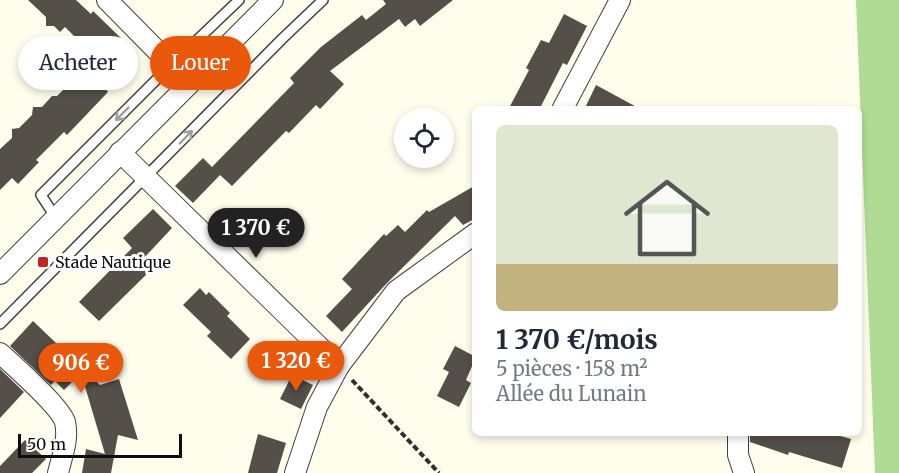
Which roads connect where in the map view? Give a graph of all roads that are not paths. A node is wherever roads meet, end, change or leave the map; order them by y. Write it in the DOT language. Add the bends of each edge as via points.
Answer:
graph roads {
  1 [pos="107,0"];
  2 [pos="239,0"];
  3 [pos="273,0"];
  4 [pos="323,0"];
  5 [pos="621,0"];
  6 [pos="201,36"];
  7 [pos="150,43"];
  8 [pos="150,85"];
  9 [pos="564,106"];
  10 [pos="120,152"];
  11 [pos="146,179"];
  12 [pos="56,218"];
  13 [pos="472,236"];
  14 [pos="0,274"];
  15 [pos="0,324"];
  16 [pos="0,353"];
  17 [pos="339,366"];
  18 [pos="738,436"];
  19 [pos="58,473"];
  20 [pos="295,473"];
  21 [pos="744,473"];
  1 -- 7 [label="street"];
  2 -- 6 [label="lane"];
  3 -- 10 [label="street"];
  11 -- 4 [label="lane, one-way"];
  5 -- 9 [label="street"];
  8 -- 12 [label="lane, one-way" via="41,195"];
  10 -- 11 [label="street"];
  10 -- 12 [label="street"];
  11 -- 15 [label="lane"];
  11 -- 17 [label="street"];
  12 -- 14 [label="street"];
  13 -- 17 [label="street" via="396,291"];
  16 -- 19 [label="street" via="64,420 66,444"];
  17 -- 20 [label="street" via="318,407"];
  18 -- 21 [label="street" via="738,455"];
}
